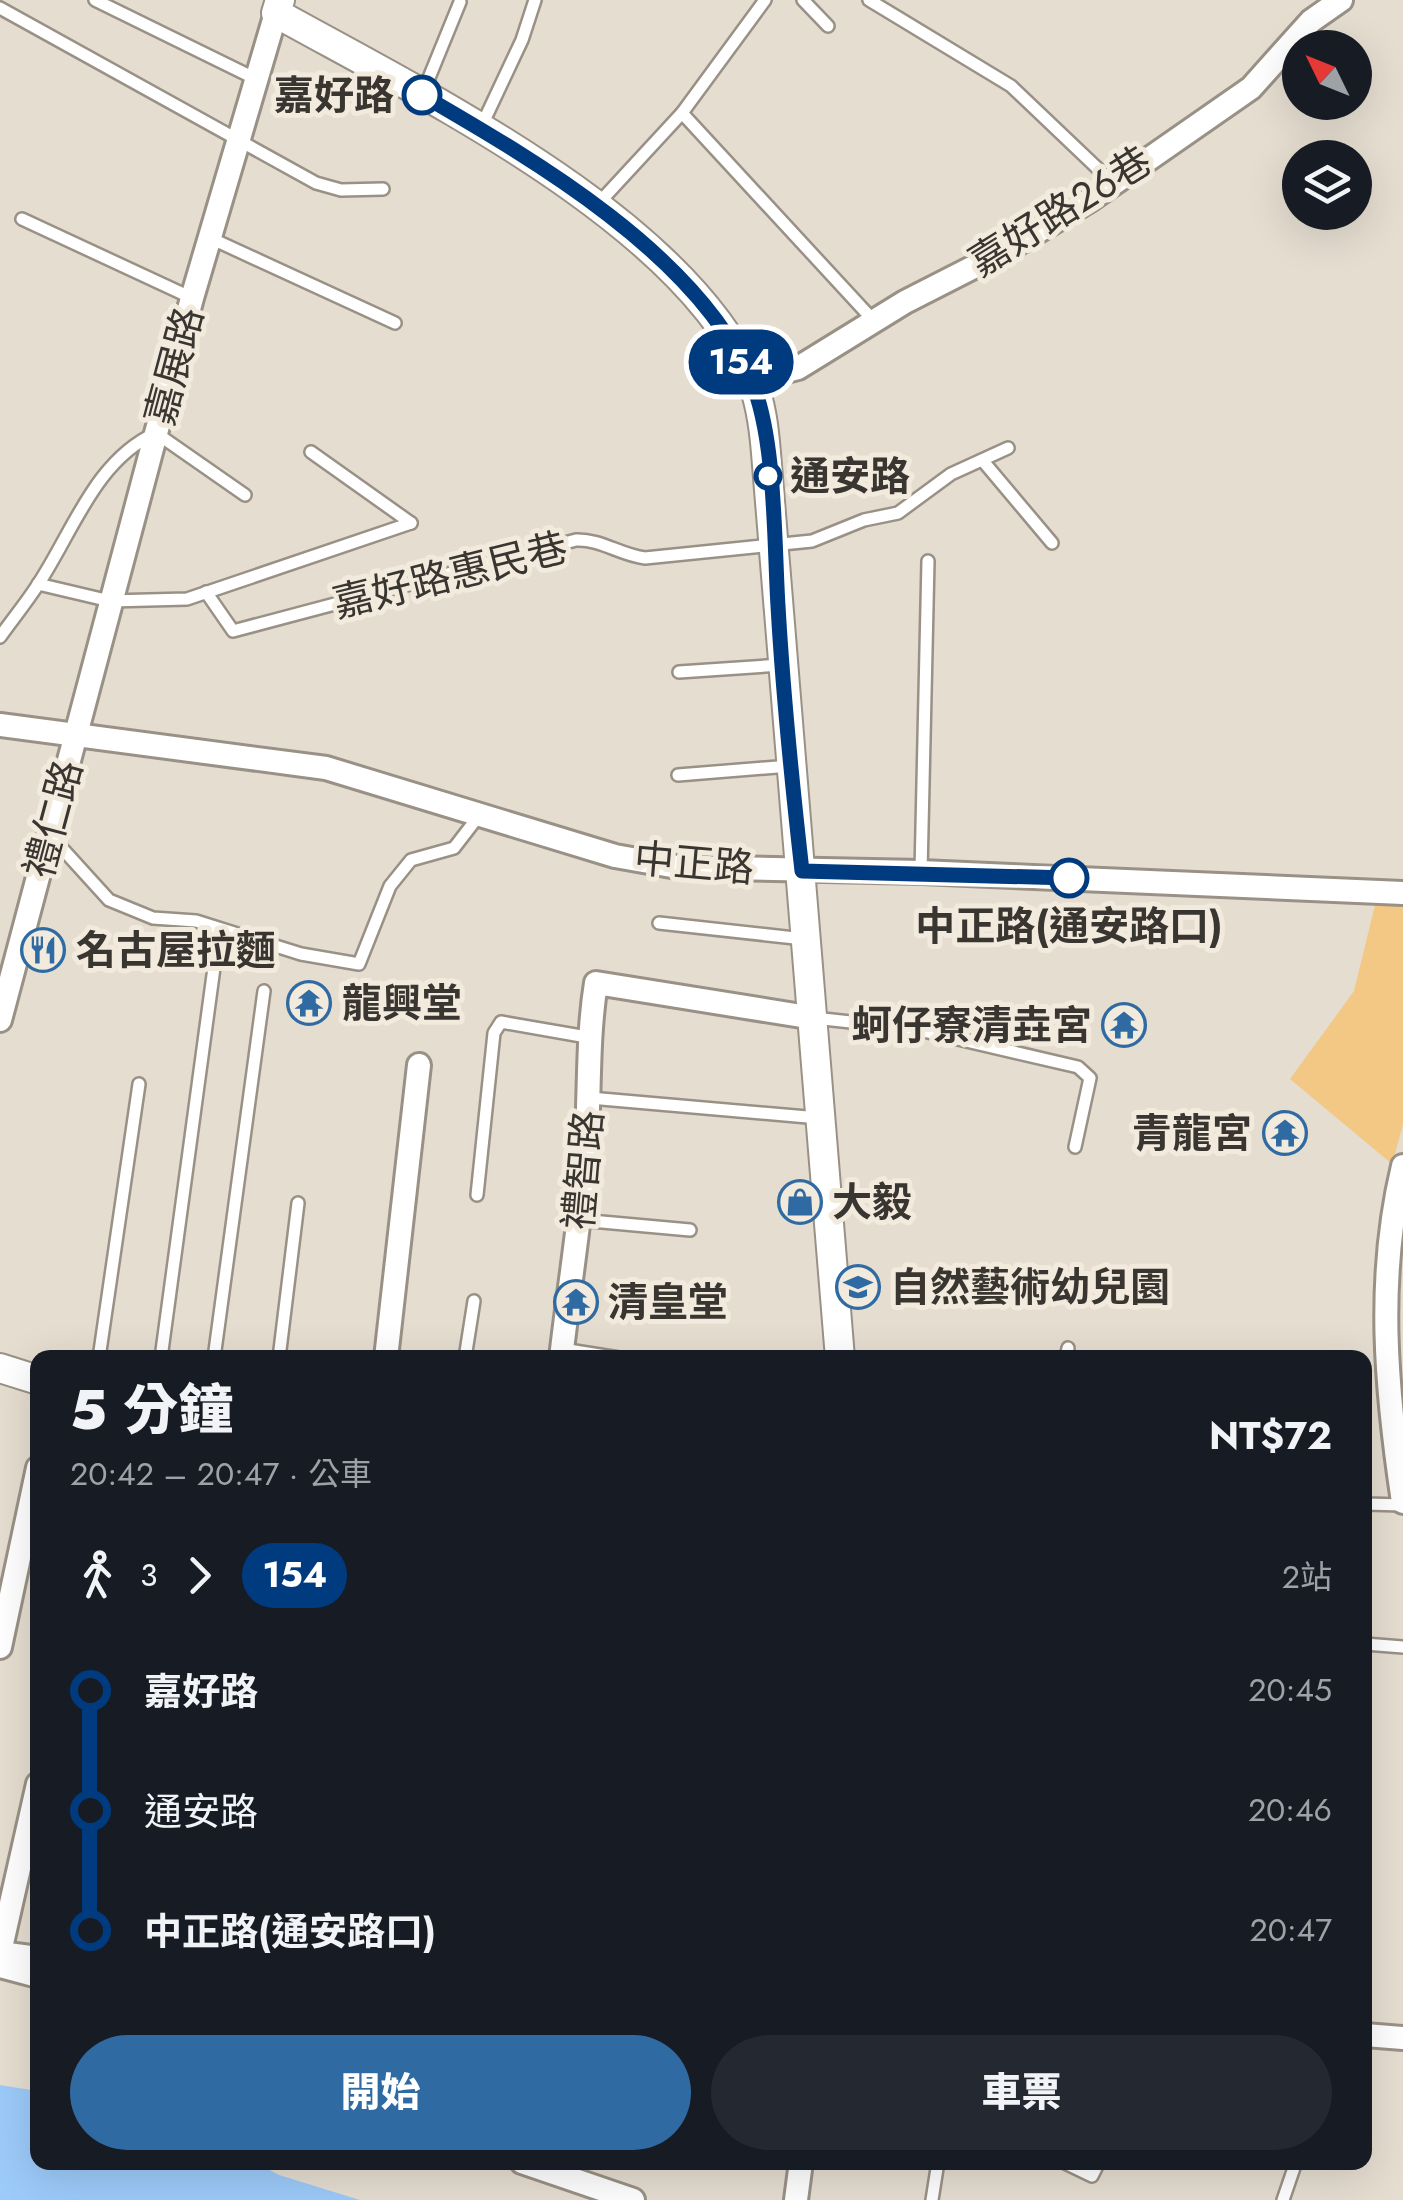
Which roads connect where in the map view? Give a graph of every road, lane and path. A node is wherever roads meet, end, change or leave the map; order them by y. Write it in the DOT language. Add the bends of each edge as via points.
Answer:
graph roads {
  1 [pos="96,0"];
  2 [pos="535,0"];
  3 [pos="766,0"];
  4 [pos="803,0"];
  5 [pos="869,0"];
  6 [pos="1342,0"];
  7 [pos="460,2"];
  8 [pos="278,6"];
  9 [pos="0,8"];
  10 [pos="828,26"];
  11 [pos="256,79"];
  12 [pos="422,95"];
  13 [pos="682,113"];
  14 [pos="480,129"];
  15 [pos="238,141"];
  16 [pos="1114,184"];
  17 [pos="383,189"];
  18 [pos="597,205"];
  19 [pos="22,220"];
  20 [pos="208,237"];
  21 [pos="192,298"];
  22 [pos="874,321"];
  23 [pos="395,323"];
  24 [pos="751,380"];
  25 [pos="156,433"];
  26 [pos="1008,448"];
  27 [pos="311,452"];
  28 [pos="983,461"];
  29 [pos="245,495"];
  30 [pos="1052,543"];
  31 [pos="775,548"];
  32 [pos="928,561"];
  33 [pos="38,584"];
  34 [pos="206,592"];
  35 [pos="110,601"];
  36 [pos="0,637"];
  37 [pos="782,664"];
  38 [pos="679,672"];
  39 [pos="0,725"];
  40 [pos="76,734"];
  41 [pos="790,766"];
  42 [pos="678,774"];
  43 [pos="481,814"];
  44 [pos="49,834"];
  45 [pos="802,871"];
  46 [pos="921,872"];
  47 [pos="1403,892"];
  48 [pos="660,922"];
  49 [pos="209,926"];
  50 [pos="805,939"];
  51 [pos="264,992"];
  52 [pos="814,1018"];
  53 [pos="0,1020"];
  54 [pos="587,1037"];
  55 [pos="418,1066"];
  56 [pos="139,1084"];
  57 [pos="590,1098"];
  58 [pos="820,1118"];
  59 [pos="1076,1147"];
  60 [pos="1403,1166"];
  61 [pos="477,1195"];
  62 [pos="1399,1202"];
  63 [pos="298,1203"];
  64 [pos="580,1220"];
  65 [pos="690,1230"];
  66 [pos="474,1301"];
  67 [pos="99,1350"];
  68 [pos="162,1350"];
  69 [pos="215,1350"];
  70 [pos="280,1350"];
  71 [pos="387,1350"];
  72 [pos="466,1350"];
  73 [pos="562,1350"];
  74 [pos="839,1350"];
  75 [pos="0,1368"];
  76 [pos="30,1377"];
  77 [pos="30,1500"];
  78 [pos="1372,1504"];
  79 [pos="1403,1504"];
  80 [pos="4,1604"];
  81 [pos="1372,1645"];
  82 [pos="0,1648"];
  83 [pos="1403,1648"];
  84 [pos="30,1819"];
  85 [pos="0,1952"];
  86 [pos="30,1957"];
  87 [pos="0,1966"];
  88 [pos="30,1974"];
  89 [pos="1372,2036"];
  90 [pos="1403,2038"];
  91 [pos="545,2170"];
  92 [pos="800,2170"];
  93 [pos="937,2170"];
  94 [pos="1293,2170"];
  95 [pos="633,2200"];
  96 [pos="796,2200"];
  97 [pos="932,2200"];
  98 [pos="1283,2200"];
  1 -- 11 [label="lane"];
  2 -- 14 [label="lane"];
  3 -- 13 [label="lane"];
  4 -- 10 [label="lane"];
  5 -- 16 [label="lane" via="1010,86"];
  6 -- 16 [label="street, 嘉好路26巷" via="1311,21 1251,88"];
  7 -- 12 [label="lane"];
  8 -- 11 [label="street, 嘉展路"];
  8 -- 12 [label="street"];
  9 -- 15 [label="lane"];
  11 -- 15 [label="street, 嘉展路"];
  12 -- 14 [label="street"];
  13 -- 18 [label="lane"];
  13 -- 22 [label="lane"];
  14 -- 18 [label="street"];
  15 -- 17 [label="lane" via="316,183"];
  15 -- 20 [label="street, 嘉展路"];
  16 -- 22 [label="street, 嘉好路26巷"];
  18 -- 24 [label="street" via="721,326"];
  19 -- 21 [label="lane"];
  20 -- 21 [label="street, 嘉展路"];
  20 -- 23 [label="lane"];
  21 -- 25 [label="street, 嘉展路"];
  22 -- 24 [label="street, 嘉好路26巷" via="798,368"];
  24 -- 31 [label="street" via="763,420"];
  25 -- 29 [label="lane"];
  25 -- 33 [label="lane" via="130,449 86,500"];
  25 -- 35 [label="street, 嘉展路"];
  26 -- 28 [label="lane"];
  27 -- 34 [label="lane" via="411,524"];
  28 -- 30 [label="lane"];
  28 -- 31 [label="lane" via="951,474 898,513"];
  31 -- 34 [label="lane, 嘉好路惠民巷" via="645,558 576,540 233,632"];
  31 -- 37 [label="street"];
  32 -- 46 [label="lane"];
  33 -- 35 [label="lane"];
  33 -- 36 [label="lane"];
  34 -- 35 [label="lane" via="187,599"];
  35 -- 40 [label="street, 嘉展路"];
  37 -- 38 [label="lane"];
  37 -- 41 [label="street"];
  39 -- 40 [label="street, 中正路"];
  40 -- 43 [label="street, 中正路" via="326,768"];
  40 -- 44 [label="street, 禮仁路"];
  41 -- 42 [label="lane"];
  41 -- 45 [label="street"];
  43 -- 45 [label="street, 中正路" via="615,856 677,867"];
  43 -- 49 [label="lane" via="454,848 411,860 390,886 360,964"];
  44 -- 49 [label="lane" via="109,900 153,918"];
  44 -- 53 [label="street, 禮仁路"];
  45 -- 46 [label="street, 中正路"];
  45 -- 50 [label="street"];
  46 -- 47 [label="street, 中正路"];
  48 -- 50 [label="lane"];
  49 -- 68 [label="lane" via="216,953"];
  50 -- 52 [label="street"];
  51 -- 69 [label="lane"];
  52 -- 54 [label="street, 禮智路" via="596,983"];
  52 -- 58 [label="street"];
  52 -- 59 [label="lane" via="914,1030 1078,1068 1090,1078"];
  54 -- 57 [label="street, 禮智路"];
  54 -- 61 [label="lane" via="502,1022 494,1033"];
  55 -- 71 [label="street"];
  56 -- 67 [label="lane"];
  57 -- 58 [label="lane"];
  57 -- 64 [label="street, 禮智路"];
  58 -- 74 [label="street"];
  60 -- 62 [label="street"];
  62 -- 79 [label="street" via="1384,1323"];
  63 -- 70 [label="lane"];
  64 -- 65 [label="lane"];
  64 -- 73 [label="street, 禮智路"];
  66 -- 72 [label="lane"];
  75 -- 76 [label="street"];
  77 -- 80 [label="street"];
  78 -- 79 [label="lane"];
  80 -- 82 [label="street"];
  81 -- 83 [label="lane"];
  84 -- 85 [label="street"];
  85 -- 86 [label="street"];
  87 -- 88 [label="street"];
  89 -- 90 [label="street"];
  91 -- 95 [label="street"];
  92 -- 96 [label="street"];
  93 -- 97 [label="lane"];
  94 -- 98 [label="lane"];
}
